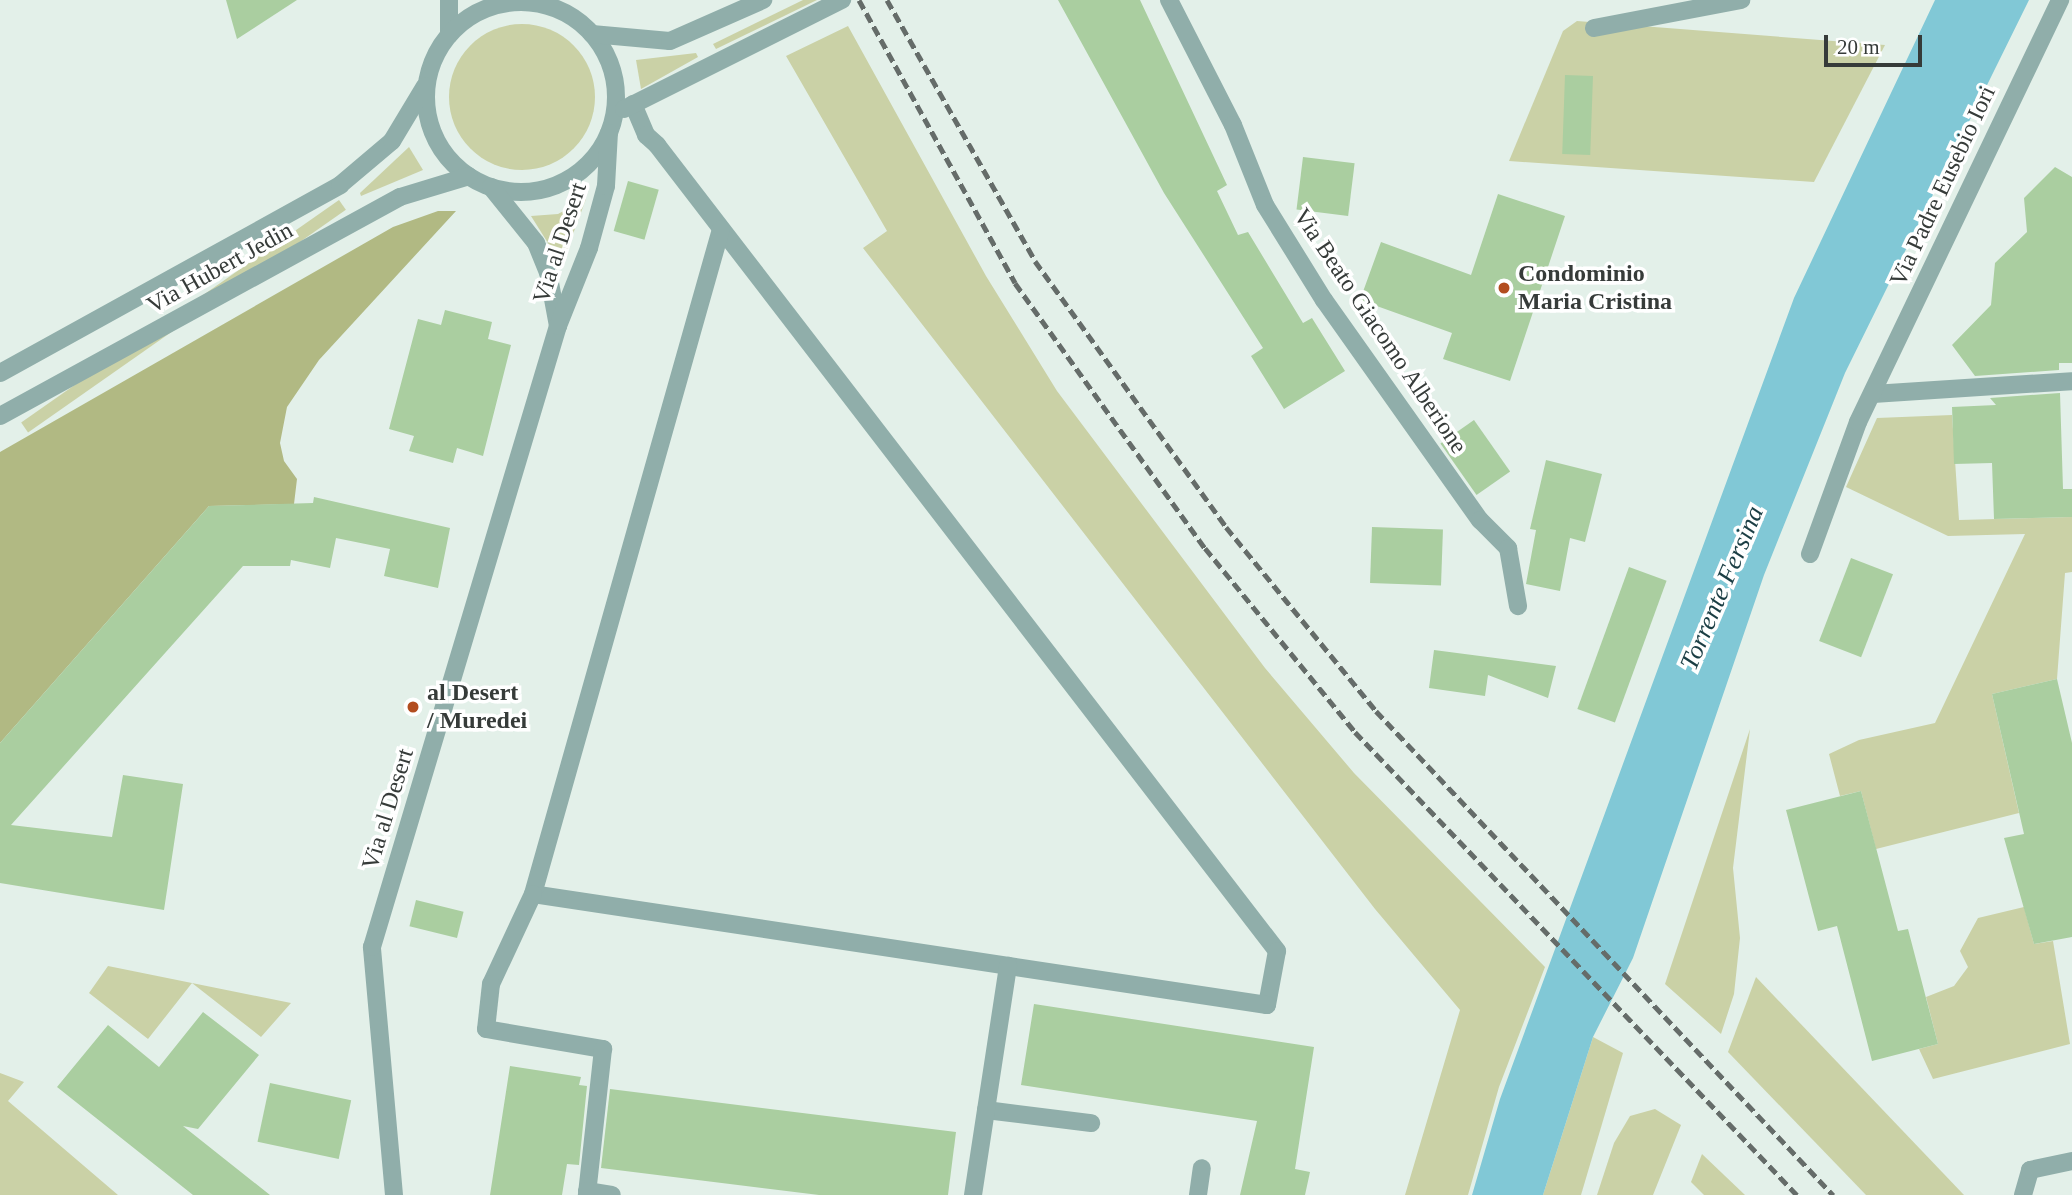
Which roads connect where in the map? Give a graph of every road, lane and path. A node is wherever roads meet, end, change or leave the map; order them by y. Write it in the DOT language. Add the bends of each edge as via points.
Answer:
graph roads {
  1 [pos="449,0"];
  2 [pos="842,0"];
  3 [pos="1169,0"];
  4 [pos="1741,0"];
  5 [pos="2060,0"];
  6 [pos="760,1"];
  7 [pos="535,2"];
  8 [pos="1594,28"];
  9 [pos="592,34"];
  10 [pos="449,35"];
  11 [pos="427,83"];
  12 [pos="633,104"];
  13 [pos="615,113"];
  14 [pos="609,134"];
  15 [pos="469,176"];
  16 [pos="491,187"];
  17 [pos="721,229"];
  18 [pos="558,326"];
  19 [pos="0,373"];
  20 [pos="2072,381"];
  21 [pos="1873,394"];
  22 [pos="0,416"];
  23 [pos="1810,554"];
  24 [pos="1518,606"];
  25 [pos="533,894"];
  26 [pos="1008,966"];
  27 [pos="986,1110"];
  28 [pos="1091,1123"];
  29 [pos="2072,1160"];
  30 [pos="1202,1168"];
  31 [pos="587,1193"];
  32 [pos="394,1195"];
  33 [pos="612,1195"];
  34 [pos="973,1195"];
  35 [pos="1198,1195"];
  36 [pos="2023,1195"];
  1 -- 10 [label="street"];
  2 -- 12 [label="street"];
  3 -- 24 [label="street, Via Beato Giacomo Alberione" via="1271,215 1472,509 1508,548"];
  4 -- 8 [label="street"];
  5 -- 21 [label="street, Via Padre Eusebio Iori"];
  6 -- 9 [label="street" via="670,41"];
  7 -- 9 [label="street" via="558,9"];
  7 -- 10 [label="street" via="495,6 470,17"];
  9 -- 13 [label="street" via="612,71"];
  10 -- 11 [label="street"];
  11 -- 15 [label="street" via="434,136"];
  11 -- 19 [label="street, Via Hubert Jedin" via="392,141 340,185"];
  12 -- 13 [label="street"];
  12 -- 17 [label="street" via="646,135"];
  13 -- 14 [label="street"];
  14 -- 16 [label="street" via="597,155 561,184 538,191"];
  14 -- 18 [label="street, Via al Desert" via="606,186"];
  15 -- 16 [label="street"];
  15 -- 22 [label="street, Via Hubert Jedin" via="400,197"];
  16 -- 18 [label="street, Via al Desert" via="536,243 548,272"];
  17 -- 25 [label="street"];
  17 -- 26 [label="street" via="1277,951 1267,1005"];
  18 -- 32 [label="street, Via al Desert" via="372,947"];
  20 -- 21 [label="street"];
  21 -- 23 [label="street, Via Padre Eusebio Iori"];
  25 -- 26 [label="street"];
  25 -- 31 [label="street" via="491,984 486,1029 603,1049"];
  26 -- 27 [label="street"];
  27 -- 28 [label="street"];
  27 -- 34 [label="street"];
  29 -- 36 [label="street" via="2030,1170"];
  30 -- 35 [label="street"];
  31 -- 33 [label="street"];
}
